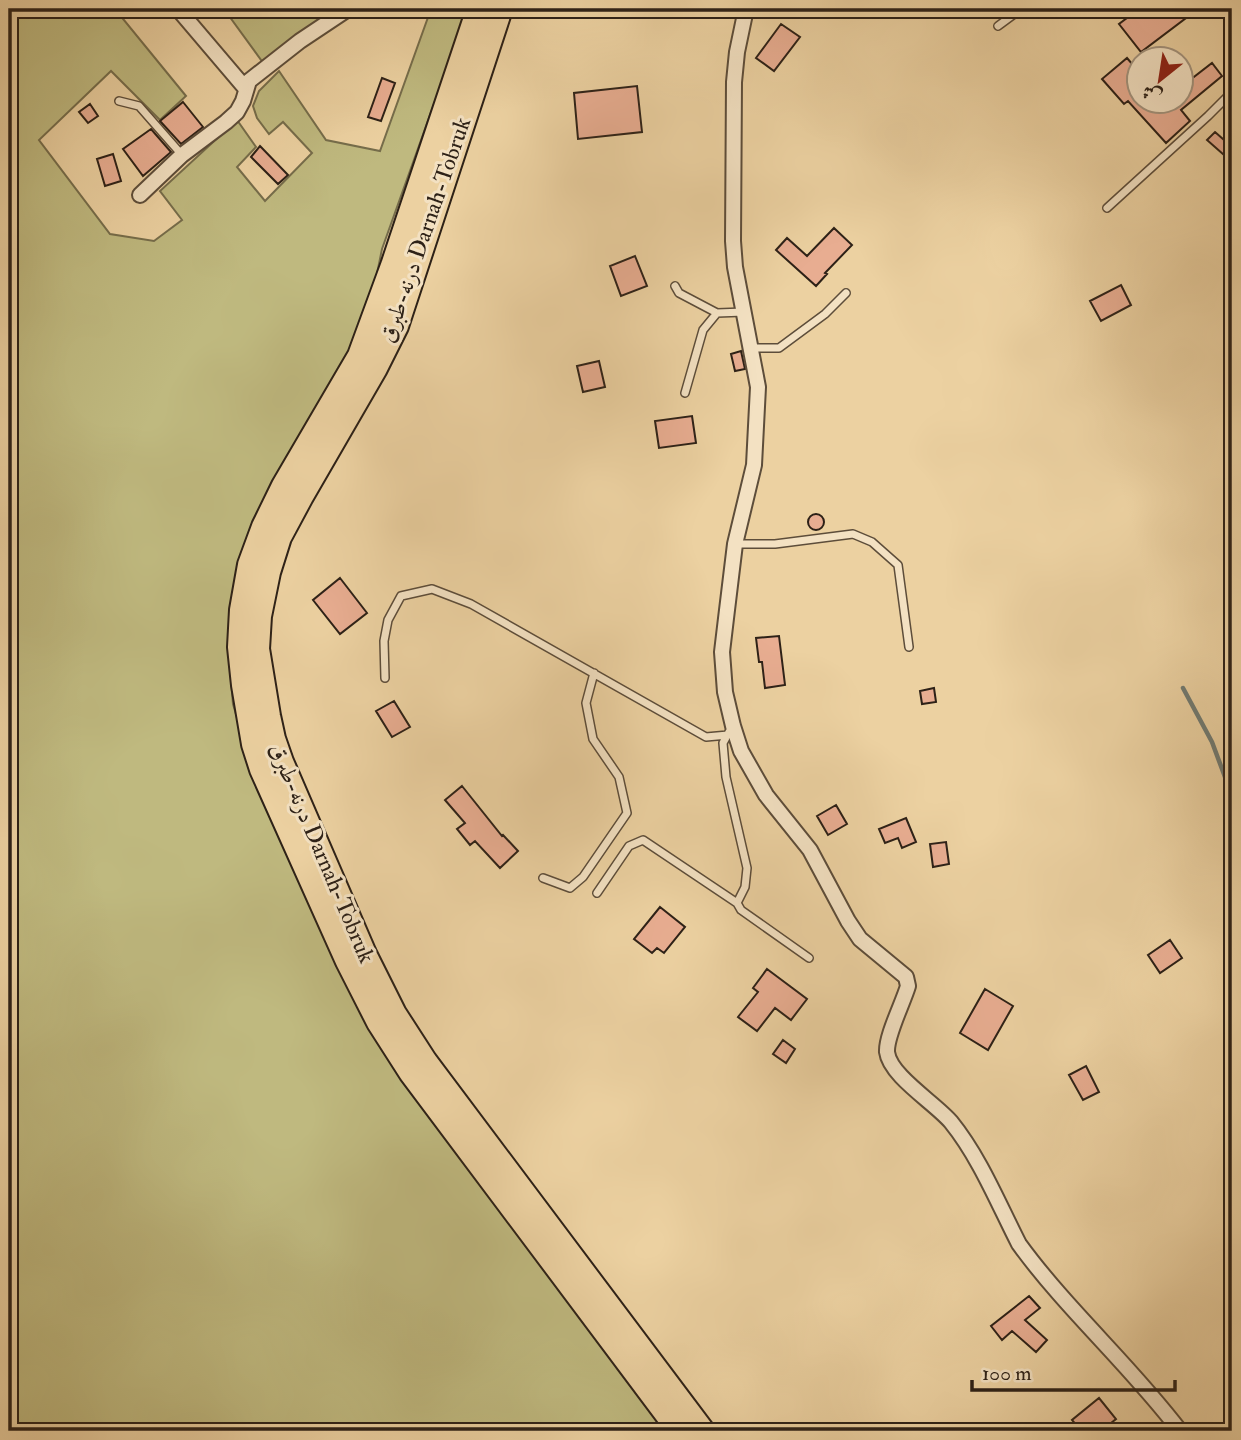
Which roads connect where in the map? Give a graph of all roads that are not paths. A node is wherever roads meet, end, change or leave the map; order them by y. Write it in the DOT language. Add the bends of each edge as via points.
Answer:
graph roads {
  1 [pos="178,9"];
  2 [pos="348,9"];
  3 [pos="479,9"];
  4 [pos="500,9"];
  5 [pos="746,9"];
  6 [pos="1021,9"];
  7 [pos="998,26"];
  8 [pos="246,89"];
  9 [pos="1232,92"];
  10 [pos="119,101"];
  11 [pos="182,155"];
  12 [pos="140,195"];
  13 [pos="1107,208"];
  14 [pos="675,286"];
  15 [pos="846,293"];
  16 [pos="744,312"];
  17 [pos="717,313"];
  18 [pos="751,348"];
  19 [pos="685,393"];
  20 [pos="735,544"];
  21 [pos="909,647"];
  22 [pos="594,673"];
  23 [pos="385,678"];
  24 [pos="730,730"];
  25 [pos="543,878"];
  26 [pos="597,893"];
  27 [pos="737,903"];
  28 [pos="809,958"];
  29 [pos="680,1431"];
  30 [pos="702,1431"];
  31 [pos="1180,1431"];
  1 -- 8 [label="street"];
  2 -- 8 [label="street" via="261,70"];
  3 -- 29 [label="highway, درنه-طبرق Darnah-Tobruk" via="360,356 284,486 250,565 240,647 244,685 262,769 379,1022 411,1072"];
  4 -- 30 [label="highway, درنه-طبرق Darnah-Tobruk" via="396,327 279,537 259,616 262,687 281,762 394,1014 425,1062"];
  5 -- 16 [label="street" via="733,111 733,241"];
  6 -- 7 [label="lane"];
  8 -- 11 [label="street" via="237,112"];
  9 -- 13 [label="lane"];
  10 -- 11 [label="lane" via="139,106"];
  11 -- 12 [label="street"];
  14 -- 17 [label="lane" via="679,293"];
  15 -- 18 [label="lane" via="779,348"];
  16 -- 17 [label="lane"];
  16 -- 18 [label="street"];
  17 -- 19 [label="lane" via="703,330"];
  18 -- 20 [label="street" via="758,387 754,465"];
  20 -- 21 [label="lane" via="853,534 872,542 898,565"];
  20 -- 24 [label="street" via="722,652"];
  22 -- 23 [label="lane" via="471,604 432,589 401,596 388,620"];
  22 -- 24 [label="lane" via="706,737"];
  22 -- 25 [label="lane" via="586,703 593,739 618,777 627,813 583,877 570,888"];
  24 -- 27 [label="lane" via="723,743 726,777 747,868"];
  24 -- 31 [label="street" via="766,795 810,850 860,939 906,977 908,986 887,1043 887,1054 898,1074 950,1121 974,1156 1019,1244"];
  26 -- 27 [label="lane" via="629,846 643,840"];
  27 -- 28 [label="lane" via="741,911"];
}
